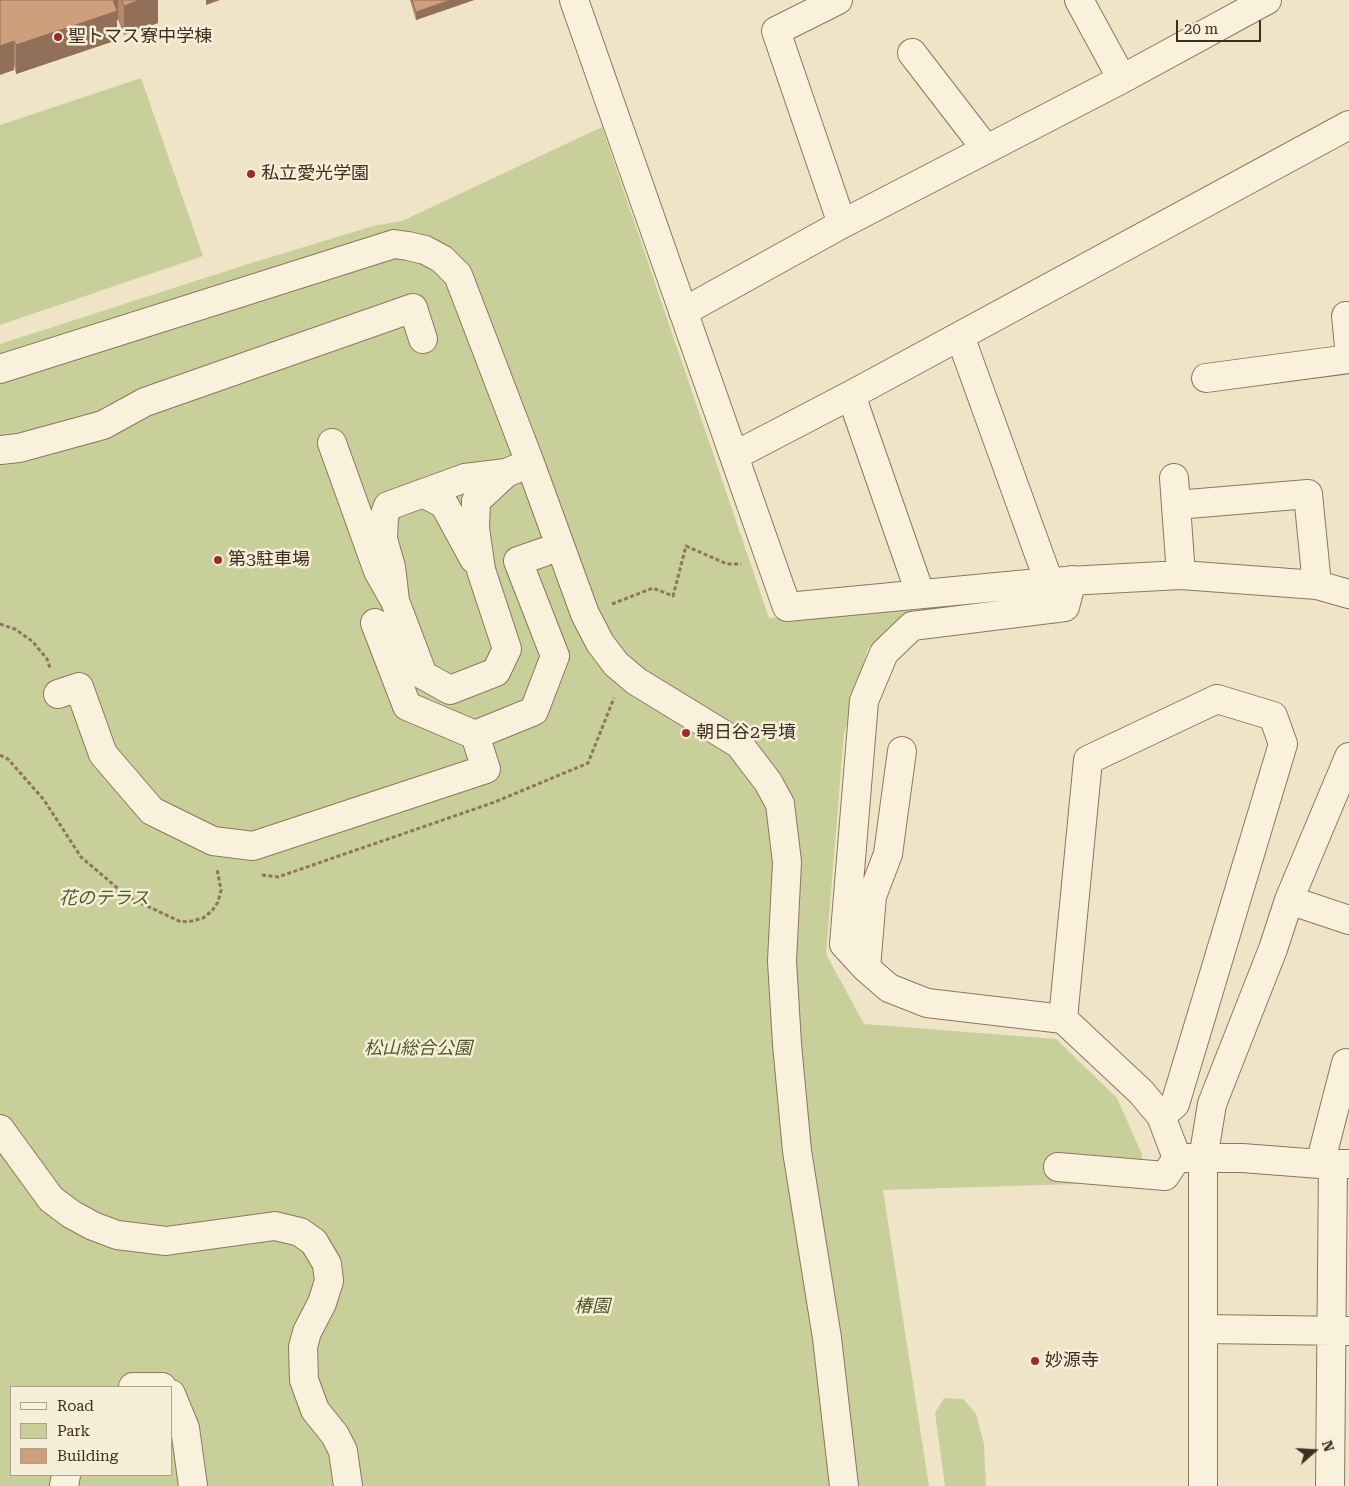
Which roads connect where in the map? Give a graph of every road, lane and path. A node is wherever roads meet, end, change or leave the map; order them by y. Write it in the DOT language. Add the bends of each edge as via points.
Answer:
graph roads {
  1 [pos="574,0"];
  2 [pos="838,0"];
  3 [pos="1079,0"];
  4 [pos="1267,0"];
  5 [pos="912,53"];
  6 [pos="1122,79"];
  7 [pos="1349,125"];
  8 [pos="986,149"];
  9 [pos="842,224"];
  10 [pos="683,312"];
  11 [pos="1346,316"];
  12 [pos="960,336"];
  13 [pos="423,338"];
  14 [pos="1349,346"];
  15 [pos="1349,358"];
  16 [pos="0,369"];
  17 [pos="1206,378"];
  18 [pos="851,395"];
  19 [pos="0,450"];
  20 [pos="734,456"];
  21 [pos="518,468"];
  22 [pos="423,493"];
  23 [pos="388,506"];
  24 [pos="544,552"];
  25 [pos="772,565"];
  26 [pos="481,570"];
  27 [pos="1181,575"];
  28 [pos="1060,581"];
  29 [pos="1317,584"];
  30 [pos="920,593"];
  31 [pos="1349,594"];
  32 [pos="395,601"];
  33 [pos="611,605"];
  34 [pos="375,623"];
  35 [pos="0,624"];
  36 [pos="58,694"];
  37 [pos="475,735"];
  38 [pos="902,751"];
  39 [pos="0,754"];
  40 [pos="1349,757"];
  41 [pos="209,864"];
  42 [pos="1289,900"];
  43 [pos="1349,920"];
  44 [pos="866,968"];
  45 [pos="1063,1019"];
  46 [pos="1346,1063"];
  47 [pos="1161,1116"];
  48 [pos="0,1129"];
  49 [pos="1176,1158"];
  50 [pos="1203,1159"];
  51 [pos="1334,1164"];
  52 [pos="1058,1167"];
  53 [pos="1204,1329"];
  54 [pos="1340,1331"];
  55 [pos="172,1396"];
  56 [pos="193,1486"];
  57 [pos="348,1486"];
  58 [pos="844,1486"];
  59 [pos="1203,1486"];
  60 [pos="1330,1486"];
  1 -- 10 [label="street"];
  2 -- 9 [label="street" via="776,31"];
  3 -- 6 [label="street"];
  4 -- 6 [label="street"];
  5 -- 8 [label="street"];
  6 -- 8 [label="street"];
  7 -- 12 [label="street"];
  8 -- 9 [label="street"];
  9 -- 10 [label="street"];
  10 -- 20 [label="street"];
  11 -- 14 [label="street"];
  12 -- 18 [label="street"];
  12 -- 28 [label="street"];
  13 -- 19 [label="street" via="413,308 145,402 103,425 19,448"];
  15 -- 17 [label="street"];
  16 -- 21 [label="street" via="394,244 401,245 425,250 442,259 458,275"];
  18 -- 20 [label="street"];
  18 -- 30 [label="street"];
  20 -- 25 [label="street"];
  21 -- 22 [label="street" via="465,478"];
  21 -- 26 [label="street" via="476,501 475,528"];
  21 -- 58 [label="street" via="585,614 600,643 616,664 636,681 739,744 768,782 780,804 787,862 782,961 787,1044 797,1150 827,1338"];
  22 -- 23 [label="street"];
  22 -- 26 [label="street" via="444,504"];
  23 -- 32 [label="street" via="383,539 391,567"];
  23 -- 32 [label="street" via="374,498 339,441 378,571"];
  24 -- 37 [label="street" via="518,561 555,656 534,711"];
  25 -- 30 [label="street" via="787,607"];
  25 -- 33 [label="path" via="727,564 686,546 673,596 653,588"];
  26 -- 32 [label="street" via="507,649 496,672 450,690 423,674"];
  27 -- 28 [label="street"];
  27 -- 29 [label="street"];
  27 -- 29 [label="street" via="1175,491 1308,494"];
  28 -- 30 [label="street"];
  28 -- 44 [label="street" via="1065,607 912,626 884,653 864,701 844,944"];
  29 -- 31 [label="street"];
  34 -- 37 [label="street" via="407,706"];
  35 -- 36 [label="path" via="15,629 47,659"];
  36 -- 37 [label="street" via="79,687 103,754 152,811 214,842 254,846 486,769"];
  38 -- 44 [label="street" via="888,854 872,896"];
  39 -- 41 [label="path" via="44,800 81,858 128,897 180,922 203,918 218,902 221,890 217,868"];
  40 -- 42 [label="street"];
  42 -- 43 [label="street"];
  42 -- 50 [label="street" via="1212,1104"];
  44 -- 45 [label="street" via="888,988 927,1003"];
  45 -- 47 [label="street" via="1141,1092"];
  45 -- 47 [label="street" via="1088,760 1217,699 1273,716 1283,744 1176,1104"];
  46 -- 51 [label="street"];
  47 -- 49 [label="street"];
  48 -- 57 [label="street" via="50,1199 71,1214 109,1232 141,1240 166,1241 275,1226 300,1232 314,1242 326,1264 329,1281 303,1347 304,1380 315,1410 344,1451"];
  49 -- 50 [label="street"];
  49 -- 52 [label="street" via="1165,1176"];
  50 -- 51 [label="street"];
  50 -- 53 [label="street"];
  51 -- 54 [label="street"];
  53 -- 54 [label="street"];
  53 -- 59 [label="street"];
  54 -- 60 [label="street"];
  55 -- 56 [label="street" via="185,1428"];
}
